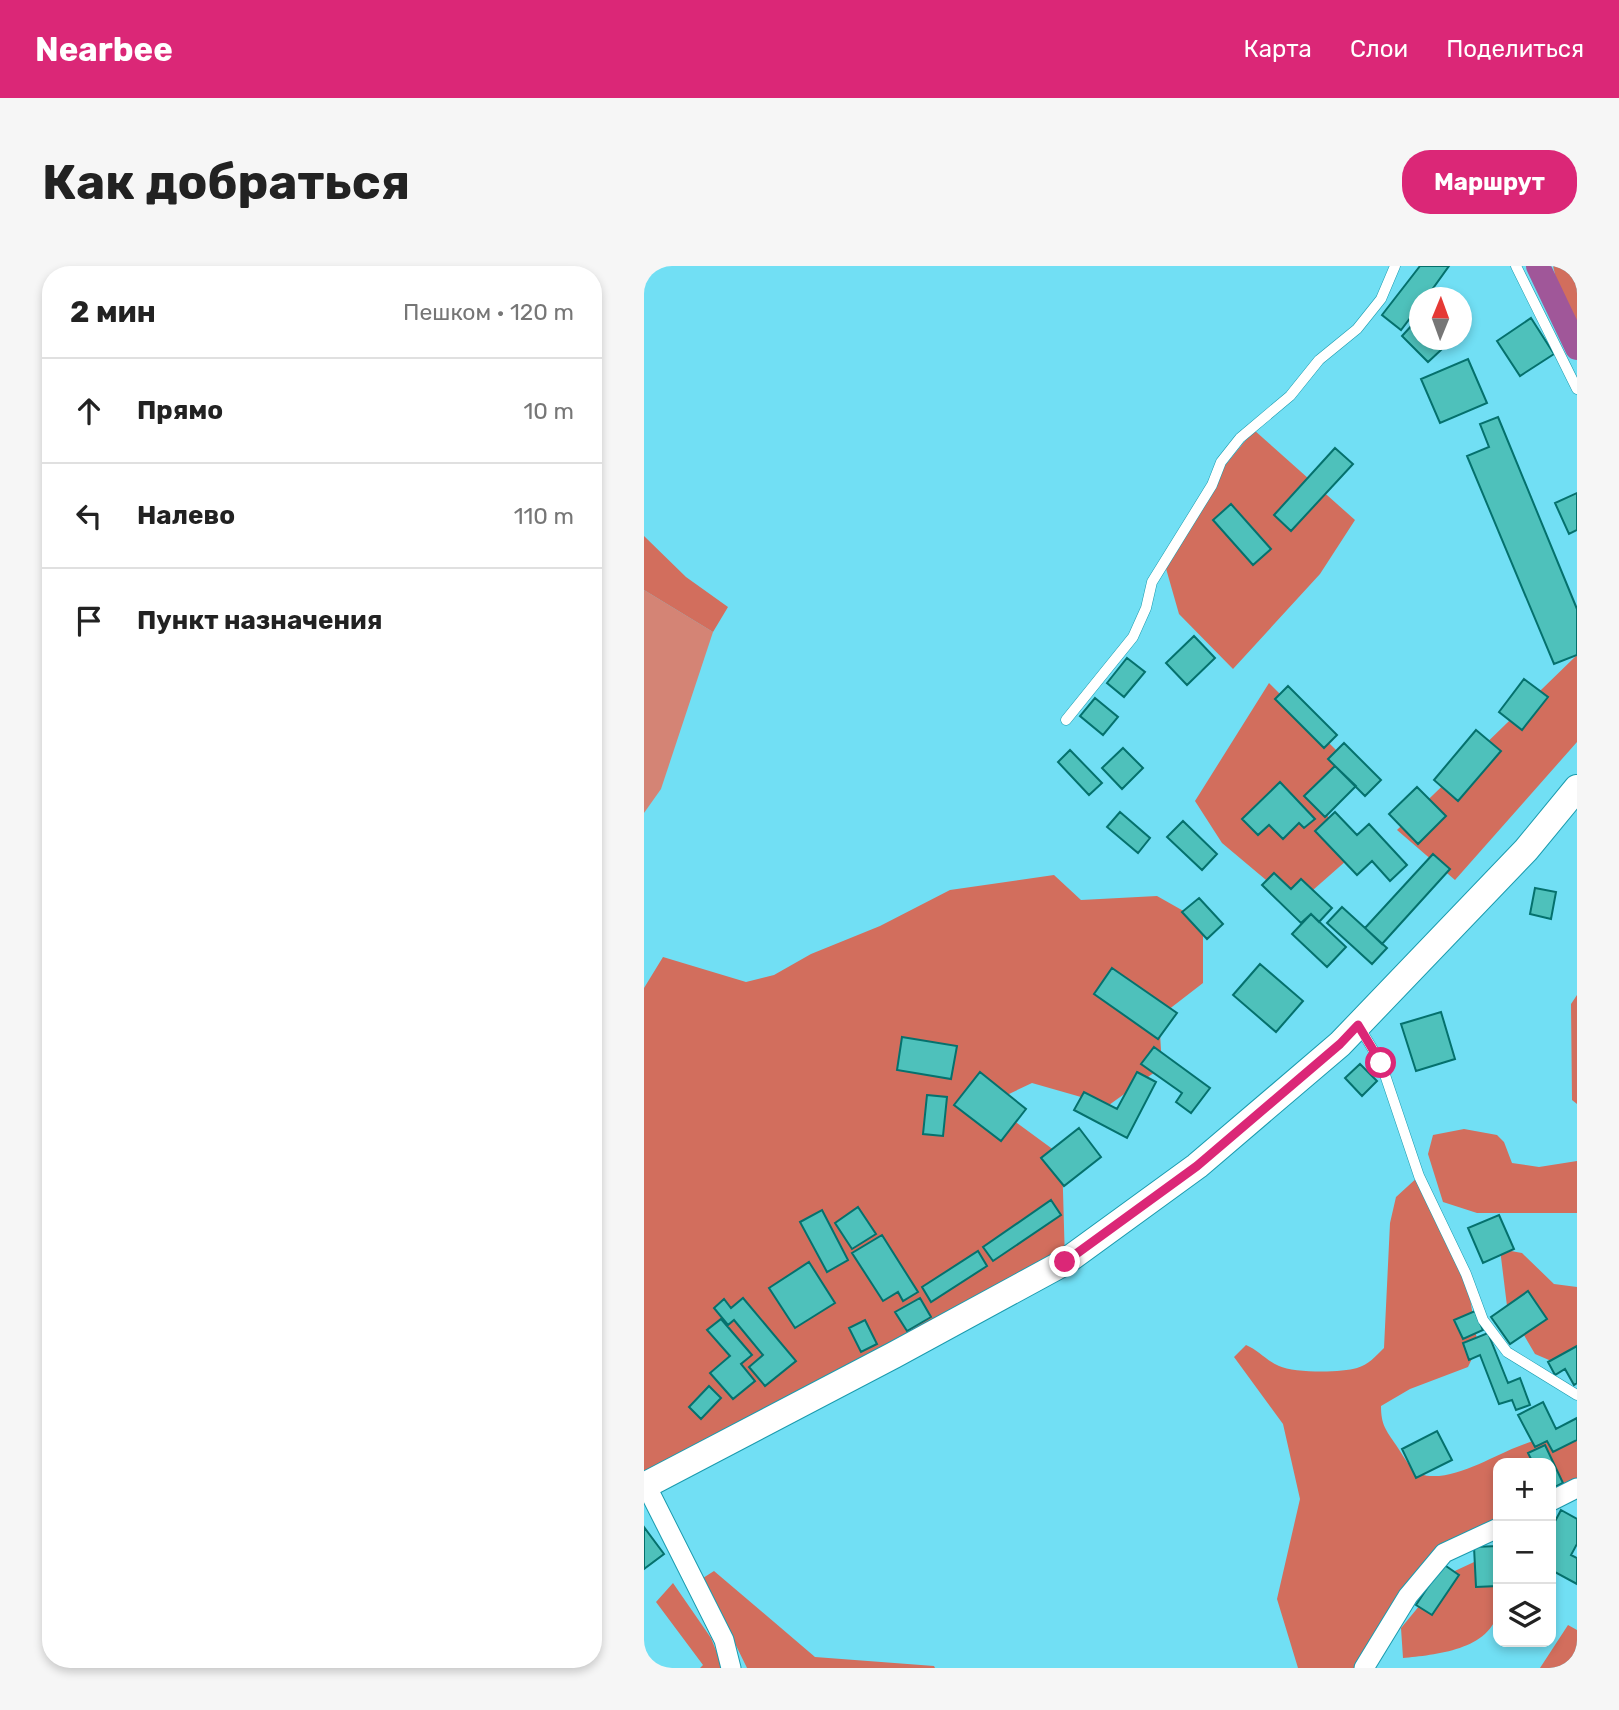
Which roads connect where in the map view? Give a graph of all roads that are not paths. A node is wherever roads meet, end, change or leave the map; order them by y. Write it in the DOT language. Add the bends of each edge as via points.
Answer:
graph roads {
  1 [pos="1395,266"];
  2 [pos="1516,266"];
  3 [pos="1577,389"];
  4 [pos="1066,720"];
  5 [pos="1577,788"];
  6 [pos="1358,1025"];
  7 [pos="1577,1395"];
  8 [pos="645,1486"];
  9 [pos="1577,1488"];
  10 [pos="1556,1498"];
  11 [pos="1493,1530"];
  12 [pos="731,1668"];
  13 [pos="1364,1668"];
  1 -- 4 [label="lane" via="1381,299 1357,328 1319,360 1290,396 1240,438 1221,462 1212,485 1152,582 1133,637"];
  2 -- 3 [label="lane"];
  5 -- 6 [label="street" via="1525,850"];
  6 -- 7 [label="lane" via="1381,1063 1419,1176 1483,1320 1507,1352"];
  6 -- 8 [label="street" via="1197,1166 1065,1262"];
  8 -- 12 [label="street" via="724,1640"];
  9 -- 10 [label="street"];
  11 -- 13 [label="street" via="1444,1553 1408,1596"];
}
